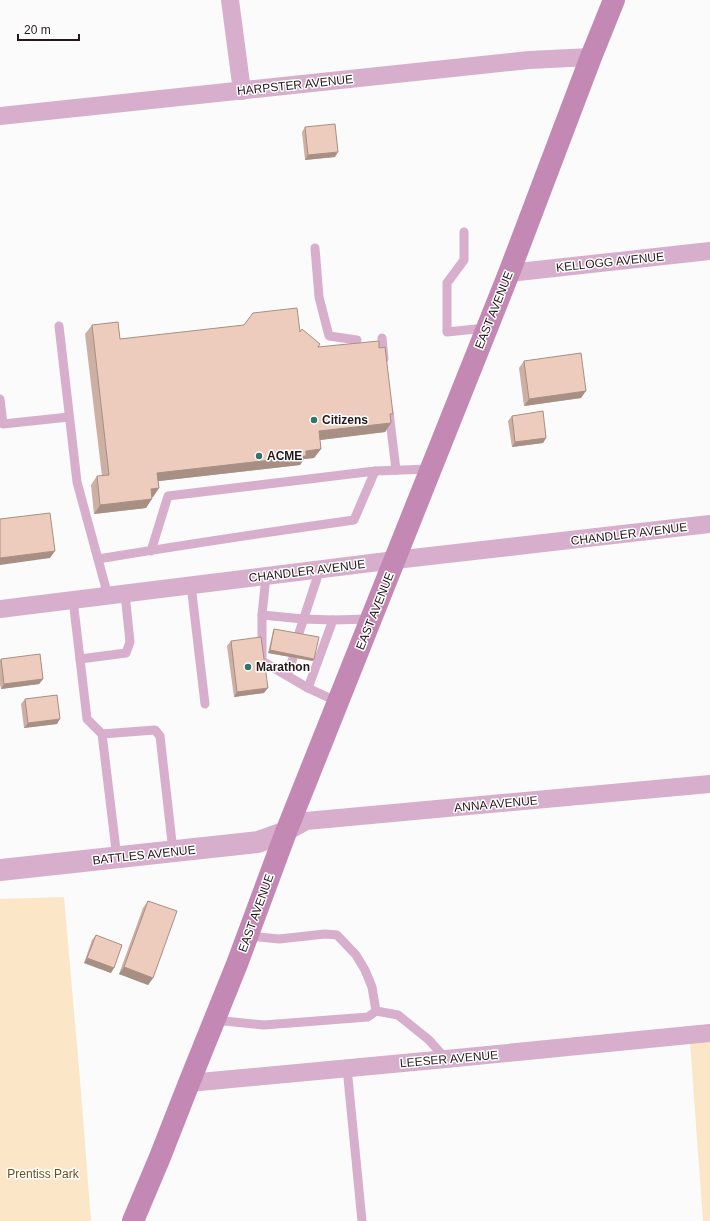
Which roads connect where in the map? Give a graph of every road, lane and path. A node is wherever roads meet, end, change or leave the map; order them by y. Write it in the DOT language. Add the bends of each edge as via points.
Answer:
graph roads {
  1 [pos="230,0"];
  2 [pos="614,0"];
  3 [pos="591,57"];
  4 [pos="242,91"];
  5 [pos="0,116"];
  6 [pos="464,232"];
  7 [pos="315,248"];
  8 [pos="710,251"];
  9 [pos="509,273"];
  10 [pos="60,326"];
  11 [pos="487,328"];
  12 [pos="382,338"];
  13 [pos="357,340"];
  14 [pos="385,369"];
  15 [pos="0,399"];
  16 [pos="388,400"];
  17 [pos="69,417"];
  18 [pos="431,469"];
  19 [pos="396,470"];
  20 [pos="375,471"];
  21 [pos="710,524"];
  22 [pos="151,551"];
  23 [pos="98,559"];
  24 [pos="395,560"];
  25 [pos="320,569"];
  26 [pos="266,576"];
  27 [pos="191,585"];
  28 [pos="125,594"];
  29 [pos="108,596"];
  30 [pos="73,600"];
  31 [pos="0,609"];
  32 [pos="262,615"];
  33 [pos="303,619"];
  34 [pos="371,619"];
  35 [pos="333,620"];
  36 [pos="298,636"];
  37 [pos="293,658"];
  38 [pos="80,659"];
  39 [pos="287,675"];
  40 [pos="308,688"];
  41 [pos="338,702"];
  42 [pos="206,704"];
  43 [pos="102,734"];
  44 [pos="710,784"];
  45 [pos="286,832"];
  46 [pos="173,851"];
  47 [pos="117,858"];
  48 [pos="0,870"];
  49 [pos="248,936"];
  50 [pos="376,1011"];
  51 [pos="214,1020"];
  52 [pos="710,1033"];
  53 [pos="446,1059"];
  54 [pos="347,1068"];
  55 [pos="189,1083"];
  56 [pos="133,1221"];
  57 [pos="362,1221"];
  1 -- 4 [label="street"];
  2 -- 3 [label="main road, EAST AVENUE"];
  3 -- 4 [label="street, HARPSTER AVENUE" via="530,60"];
  3 -- 9 [label="main road, EAST AVENUE"];
  4 -- 5 [label="street, HARPSTER AVENUE"];
  6 -- 11 [label="lane" via="464,260 447,283 447,332"];
  7 -- 13 [label="lane" via="319,297 330,336"];
  8 -- 9 [label="street, KELLOGG AVENUE"];
  9 -- 11 [label="main road, EAST AVENUE"];
  10 -- 17 [label="lane"];
  11 -- 18 [label="main road, EAST AVENUE"];
  12 -- 14 [label="lane"];
  15 -- 17 [label="lane" via="3,424"];
  16 -- 19 [label="lane"];
  17 -- 23 [label="lane" via="77,482"];
  18 -- 19 [label="lane"];
  18 -- 24 [label="main road, EAST AVENUE"];
  19 -- 20 [label="lane"];
  20 -- 22 [label="lane" via="354,520"];
  20 -- 22 [label="lane" via="168,496"];
  21 -- 24 [label="street, CHANDLER AVENUE"];
  22 -- 23 [label="lane"];
  23 -- 29 [label="lane"];
  24 -- 25 [label="street, CHANDLER AVENUE"];
  24 -- 34 [label="main road, EAST AVENUE"];
  25 -- 26 [label="street, CHANDLER AVENUE"];
  25 -- 33 [label="lane"];
  26 -- 27 [label="street, CHANDLER AVENUE"];
  26 -- 32 [label="lane"];
  27 -- 28 [label="street, CHANDLER AVENUE"];
  27 -- 42 [label="lane"];
  28 -- 29 [label="street, CHANDLER AVENUE"];
  28 -- 38 [label="lane" via="130,642 126,653"];
  29 -- 30 [label="street, CHANDLER AVENUE"];
  30 -- 31 [label="street, CHANDLER AVENUE"];
  30 -- 38 [label="lane"];
  32 -- 33 [label="lane"];
  32 -- 39 [label="lane" via="262,661"];
  33 -- 35 [label="lane"];
  33 -- 36 [label="lane"];
  34 -- 35 [label="lane"];
  34 -- 41 [label="main road, EAST AVENUE"];
  35 -- 40 [label="lane"];
  37 -- 39 [label="lane"];
  38 -- 43 [label="lane" via="87,718"];
  39 -- 40 [label="lane"];
  40 -- 41 [label="lane"];
  41 -- 45 [label="main road, EAST AVENUE"];
  43 -- 46 [label="lane" via="155,730 160,736"];
  43 -- 47 [label="lane"];
  44 -- 45 [label="street, ANNA AVENUE" via="306,821"];
  45 -- 46 [label="street, BATTLES AVENUE" via="258,842"];
  45 -- 49 [label="main road, EAST AVENUE"];
  46 -- 47 [label="street, BATTLES AVENUE"];
  47 -- 48 [label="street, BATTLES AVENUE"];
  49 -- 50 [label="lane" via="279,939 337,935 356,955 365,970 372,987"];
  49 -- 51 [label="main road, EAST AVENUE"];
  50 -- 51 [label="lane" via="368,1017 264,1025"];
  50 -- 53 [label="lane" via="398,1015 429,1040"];
  51 -- 55 [label="main road, EAST AVENUE"];
  52 -- 53 [label="street, LEESER AVENUE"];
  53 -- 54 [label="street, LEESER AVENUE"];
  54 -- 55 [label="street, LEESER AVENUE"];
  54 -- 57 [label="lane"];
  55 -- 56 [label="main road, EAST AVENUE"];
}
